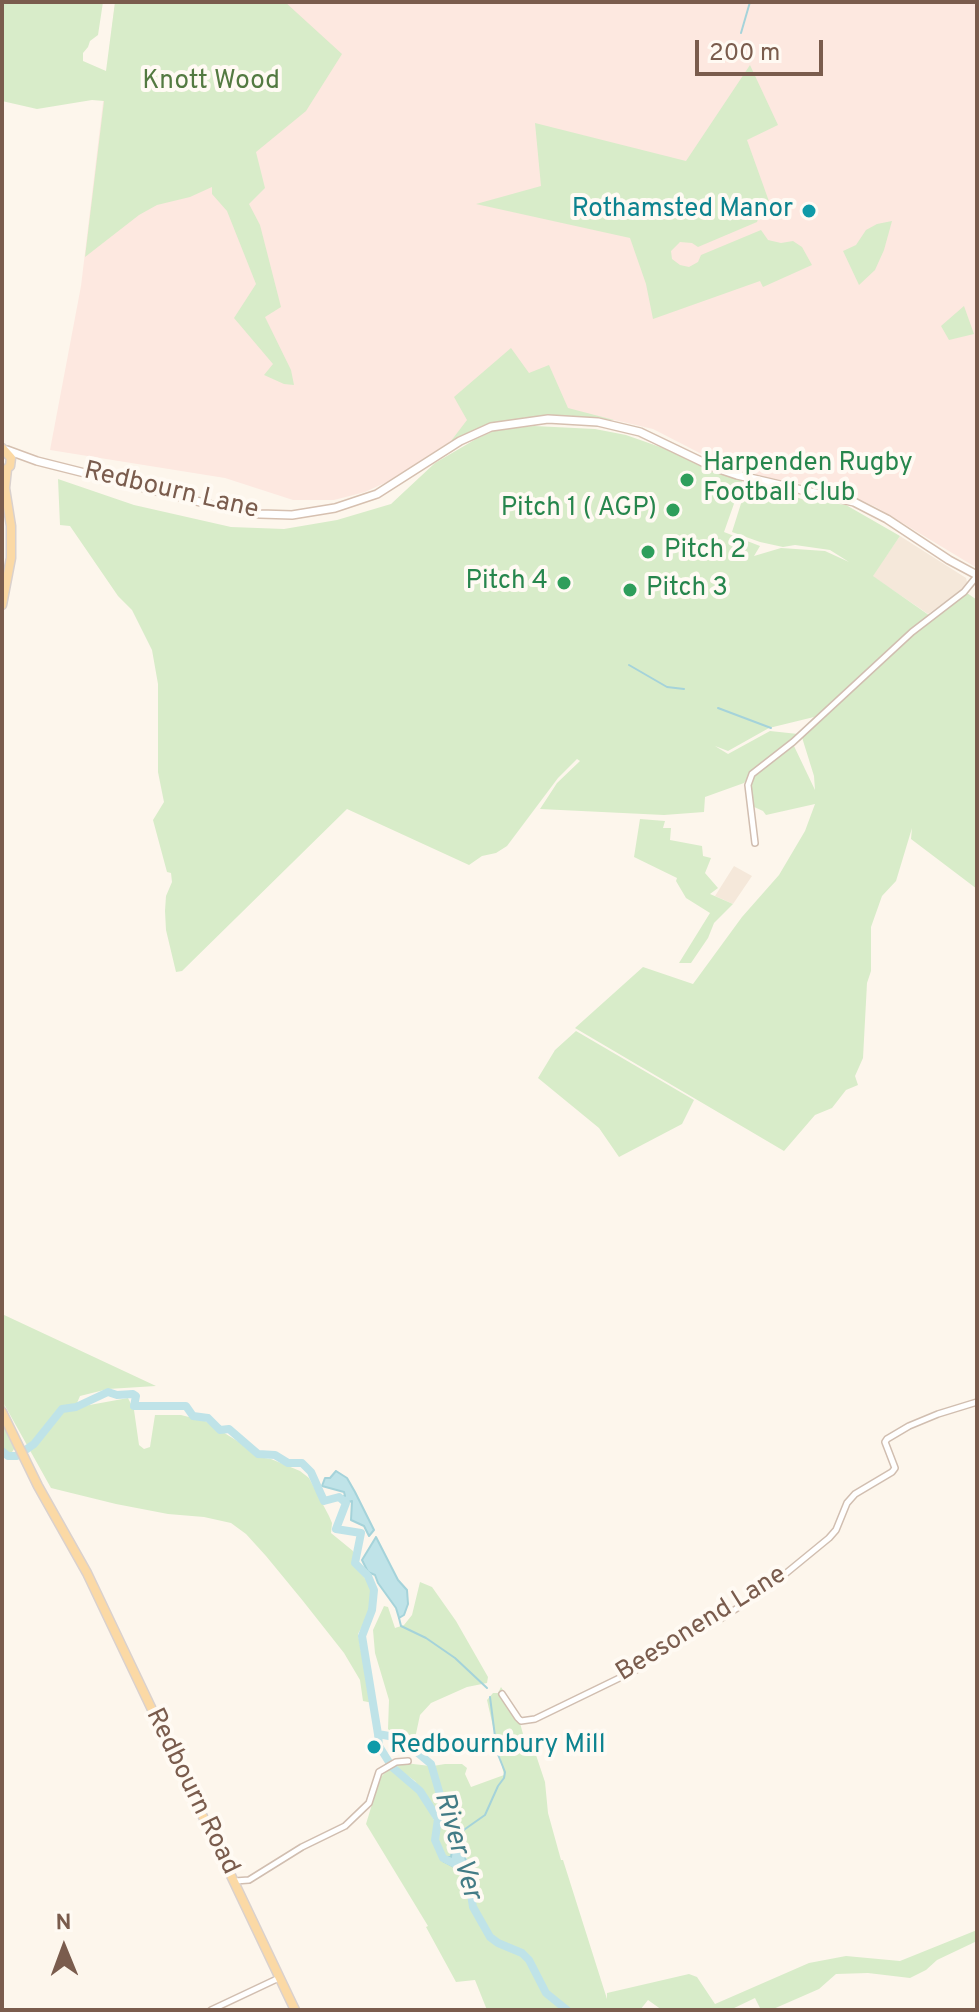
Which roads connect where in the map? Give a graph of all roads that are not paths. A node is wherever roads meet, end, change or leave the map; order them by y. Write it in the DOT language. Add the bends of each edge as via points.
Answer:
graph roads {
  1 [pos="4,449"];
  2 [pos="29,459"];
  3 [pos="7,468"];
  4 [pos="4,485"];
  5 [pos="977,576"];
  6 [pos="2,605"];
  7 [pos="755,843"];
  8 [pos="977,1402"];
  9 [pos="2,1412"];
  10 [pos="502,1694"];
  11 [pos="408,1761"];
  12 [pos="249,1880"];
  13 [pos="235,1881"];
  14 [pos="241,1895"];
  15 [pos="280,1978"];
  16 [pos="211,2010"];
  17 [pos="295,2010"];
  1 -- 2 [label="main road, Redbourn Lane"];
  1 -- 3 [label="main road" via="10,456"];
  2 -- 3 [label="main road, Redbourn Lane"];
  2 -- 5 [label="main road, Redbourn Lane" via="234,510 293,515 377,494 491,427 548,419 598,422 640,432 737,475 854,502"];
  3 -- 4 [label="main road"];
  4 -- 6 [label="main road" via="12,541"];
  5 -- 7 [label="street" via="752,774 748,785"];
  8 -- 10 [label="street, Beesonend Lane" via="887,1439 892,1472 855,1494 829,1538 722,1618 673,1643 638,1669 535,1719 521,1721"];
  9 -- 13 [label="main road, Redbourn Road" via="87,1573"];
  11 -- 12 [label="street" via="379,1772 369,1803 355,1818"];
  12 -- 13 [label="street"];
  12 -- 14 [label="street"];
  13 -- 14 [label="main road, Redbourn Road"];
  14 -- 15 [label="main road, Redbourn Road"];
  15 -- 16 [label="street"];
  15 -- 17 [label="main road, Redbourn Road"];
}
